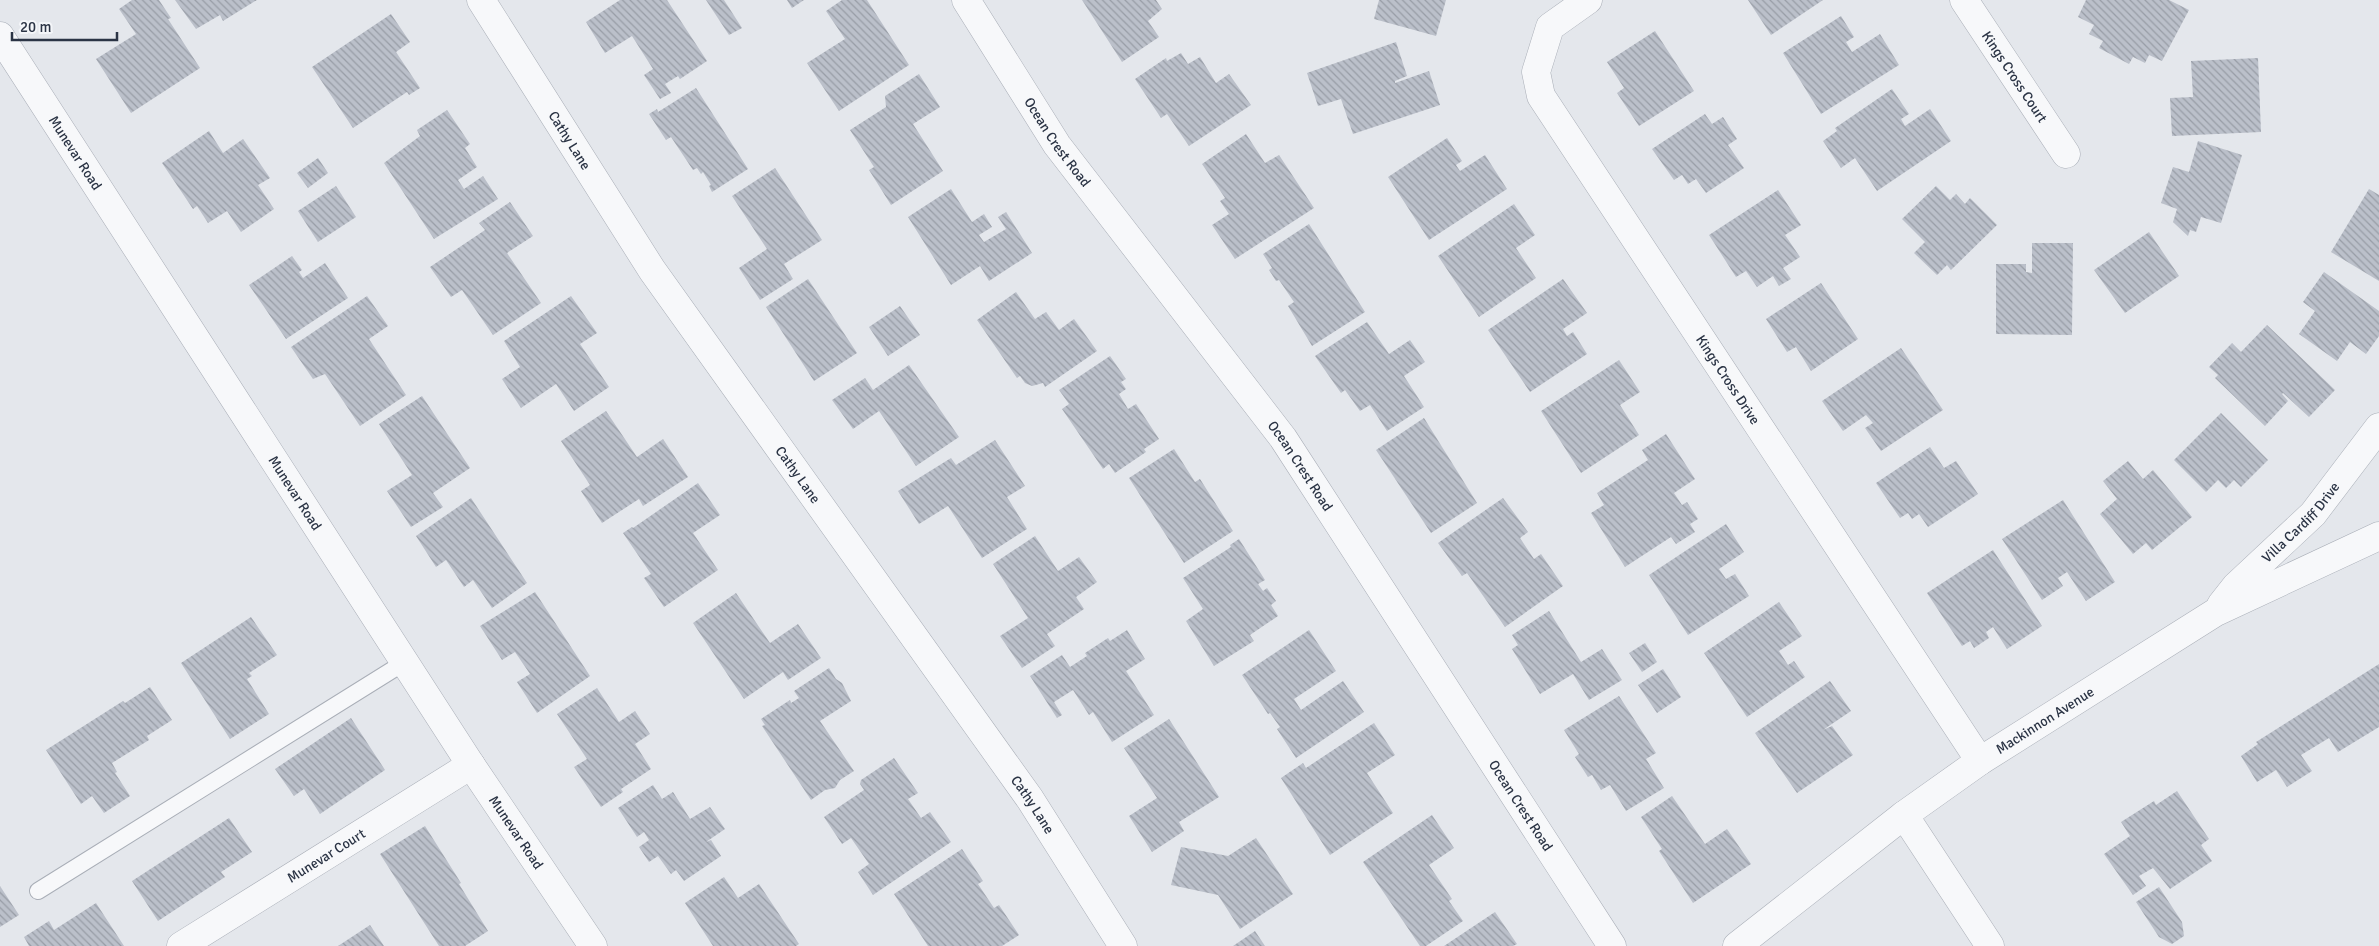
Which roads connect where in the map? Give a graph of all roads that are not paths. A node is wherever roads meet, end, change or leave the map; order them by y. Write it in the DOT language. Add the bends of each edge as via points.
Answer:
graph roads {
  1 [pos="481,0"];
  2 [pos="966,0"];
  3 [pos="1588,0"];
  4 [pos="1964,0"];
  5 [pos="0,36"];
  6 [pos="2066,154"];
  7 [pos="2379,427"];
  8 [pos="2379,536"];
  9 [pos="2216,612"];
  10 [pos="405,662"];
  11 [pos="1980,761"];
  12 [pos="471,765"];
  13 [pos="1904,815"];
  14 [pos="38,891"];
  15 [pos="180,946"];
  16 [pos="593,946"];
  17 [pos="1123,946"];
  18 [pos="1612,946"];
  19 [pos="1737,946"];
  20 [pos="1990,946"];
  1 -- 17 [label="street, Cathy Lane" via="652,270 1030,799"];
  2 -- 18 [label="street, Ocean Crest Road" via="1057,145 1282,438"];
  3 -- 11 [label="street, Kings Cross Drive" via="1550,27 1536,72 1541,96"];
  4 -- 6 [label="street, Kings Cross Court"];
  5 -- 10 [label="street, Munevar Road"];
  7 -- 9 [label="street, Villa Cardiff Drive" via="2312,514 2236,586"];
  8 -- 9 [label="street, Mackinnon Avenue"];
  9 -- 11 [label="street, Mackinnon Avenue"];
  10 -- 12 [label="street, Munevar Road"];
  10 -- 14 [label="lane"];
  11 -- 13 [label="street, Mackinnon Avenue"];
  12 -- 15 [label="street, Munevar Court"];
  12 -- 16 [label="street, Munevar Road"];
  13 -- 19 [label="street, Mackinnon Avenue"];
  13 -- 20 [label="street"];
}
